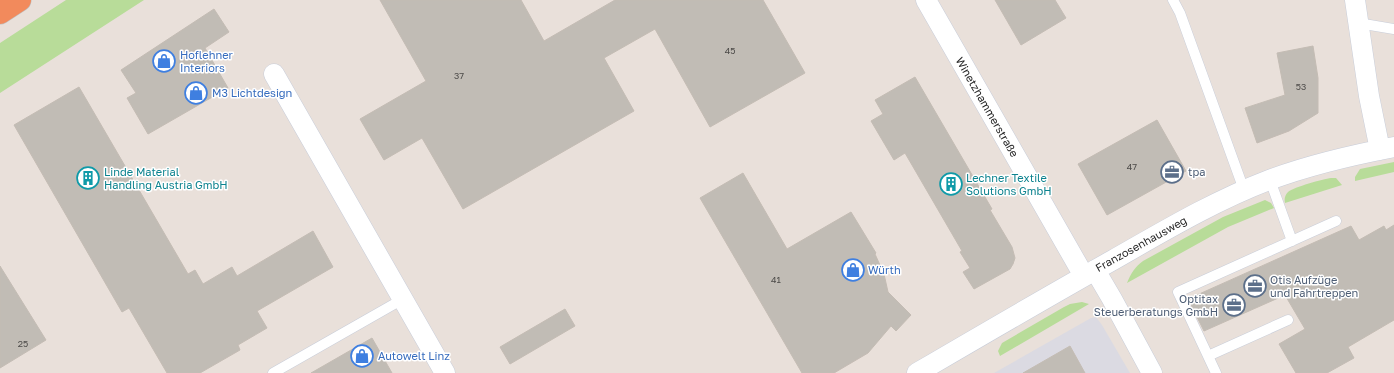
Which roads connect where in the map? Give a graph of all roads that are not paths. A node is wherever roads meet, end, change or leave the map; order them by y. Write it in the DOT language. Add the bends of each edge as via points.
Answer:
graph roads {
  1 [pos="20,0"];
  2 [pos="926,0"];
  3 [pos="1173,0"];
  4 [pos="1355,0"];
  5 [pos="0,13"];
  6 [pos="1358,23"];
  7 [pos="1394,29"];
  8 [pos="274,74"];
  9 [pos="1387,148"];
  10 [pos="1270,180"];
  11 [pos="1244,190"];
  12 [pos="1336,221"];
  13 [pos="1292,241"];
  14 [pos="1090,273"];
  15 [pos="403,299"];
  16 [pos="1288,320"];
  17 [pos="1208,356"];
  18 [pos="273,373"];
  19 [pos="445,373"];
  20 [pos="917,373"];
  21 [pos="1152,373"];
  22 [pos="1216,373"];
  1 -- 5 [label="highway"];
  2 -- 14 [label="street, Winetzhammerstraße"];
  3 -- 11 [label="lane" via="1180,13"];
  4 -- 6 [label="street, Franzosenhausweg"];
  6 -- 7 [label="lane"];
  6 -- 9 [label="street, Franzosenhausweg" via="1369,96"];
  8 -- 15 [label="street"];
  9 -- 10 [label="street, Franzosenhausweg" via="1305,168"];
  10 -- 11 [label="street, Franzosenhausweg"];
  10 -- 13 [label="lane"];
  11 -- 14 [label="street, Franzosenhausweg" via="1170,227"];
  12 -- 13 [label="lane"];
  13 -- 17 [label="lane" via="1178,292"];
  14 -- 20 [label="street, Franzosenhausweg"];
  14 -- 21 [label="street, Winetzhammerstraße" via="1112,299"];
  15 -- 18 [label="lane"];
  15 -- 19 [label="street"];
  16 -- 17 [label="lane"];
  17 -- 22 [label="lane"];
}
